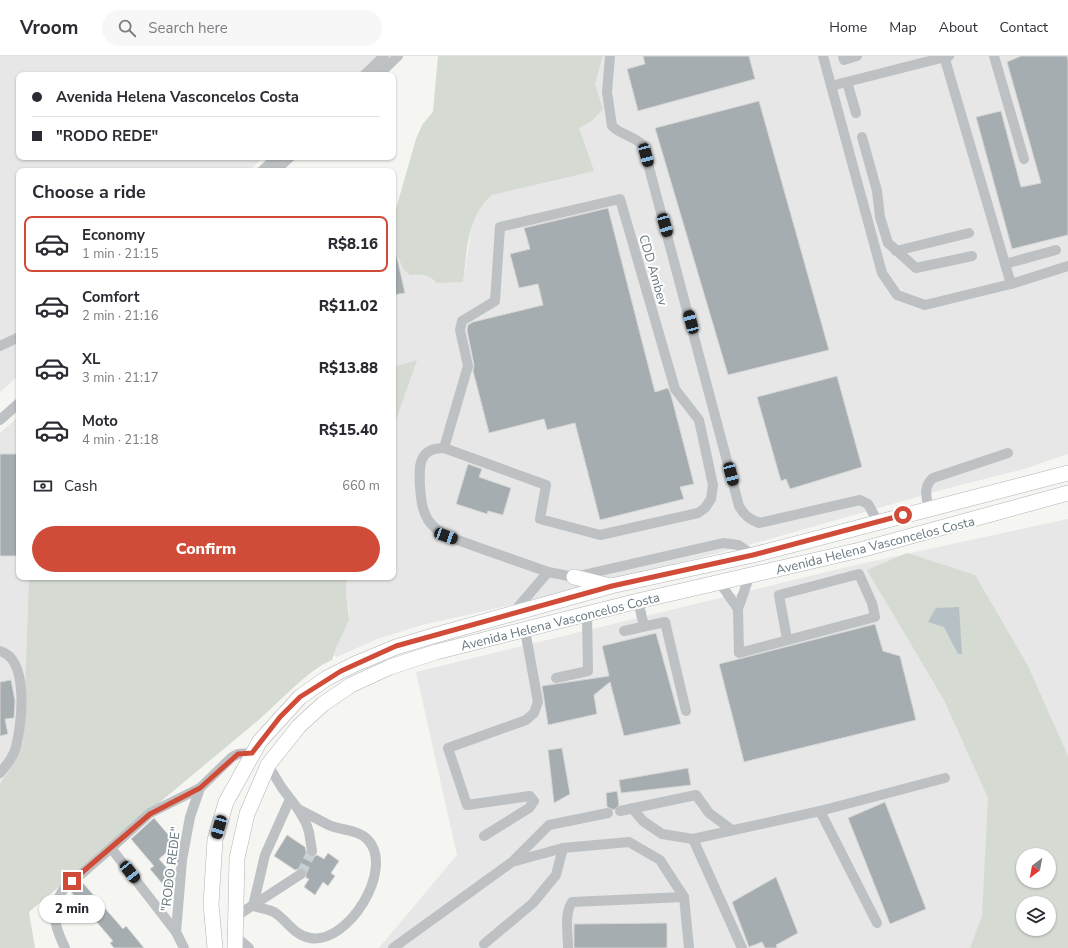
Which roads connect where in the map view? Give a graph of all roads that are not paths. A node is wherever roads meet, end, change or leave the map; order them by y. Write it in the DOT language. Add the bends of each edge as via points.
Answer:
graph roads {
  1 [pos="384,56"];
  2 [pos="398,56"];
  3 [pos="610,56"];
  4 [pos="823,56"];
  5 [pos="843,56"];
  6 [pos="857,56"];
  7 [pos="994,56"];
  8 [pos="946,57"];
  9 [pos="367,72"];
  10 [pos="381,72"];
  11 [pos="847,82"];
  12 [pos="831,86"];
  13 [pos="856,113"];
  14 [pos="862,137"];
  15 [pos="1024,159"];
  16 [pos="274,160"];
  17 [pos="287,160"];
  18 [pos="265,168"];
  19 [pos="278,168"];
  20 [pos="970,233"];
  21 [pos="1056,250"];
  22 [pos="896,251"];
  23 [pos="972,256"];
  24 [pos="1005,264"];
  25 [pos="1065,269"];
  26 [pos="1011,284"];
  27 [pos="16,338"];
  28 [pos="0,346"];
  29 [pos="16,406"];
  30 [pos="0,420"];
  31 [pos="444,448"];
  32 [pos="1008,453"];
  33 [pos="1068,473"];
  34 [pos="1068,494"];
  35 [pos="929,509"];
  36 [pos="878,522"];
  37 [pos="753,555"];
  38 [pos="548,572"];
  39 [pos="574,577"];
  40 [pos="749,577"];
  41 [pos="720,583"];
  42 [pos="612,586"];
  43 [pos="638,601"];
  44 [pos="738,609"];
  45 [pos="511,615"];
  46 [pos="587,615"];
  47 [pos="644,626"];
  48 [pos="525,630"];
  49 [pos="624,631"];
  50 [pos="787,639"];
  51 [pos="0,651"];
  52 [pos="556,678"];
  53 [pos="686,710"];
  54 [pos="252,753"];
  55 [pos="268,765"];
  56 [pos="0,773"];
  57 [pos="945,778"];
  58 [pos="200,788"];
  59 [pos="290,799"];
  60 [pos="632,808"];
  61 [pos="298,809"];
  62 [pos="620,811"];
  63 [pos="820,811"];
  64 [pos="608,813"];
  65 [pos="732,830"];
  66 [pos="484,836"];
  67 [pos="693,839"];
  68 [pos="111,848"];
  69 [pos="563,848"];
  70 [pos="312,851"];
  71 [pos="512,862"];
  72 [pos="301,874"];
  73 [pos="684,897"];
  74 [pos="253,906"];
  75 [pos="235,917"];
  76 [pos="878,923"];
  77 [pos="176,932"];
  78 [pos="235,942"];
  79 [pos="484,944"];
  80 [pos="65,948"];
  81 [pos="184,948"];
  82 [pos="215,948"];
  83 [pos="249,948"];
  84 [pos="394,948"];
  85 [pos="568,948"];
  86 [pos="689,948"];
  87 [pos="742,948"];
  1 -- 9 [label="street"];
  2 -- 10 [label="street"];
  3 -- 36 [label="street" via="607,92 612,126 638,140 642,145 739,506 749,519 759,523 860,500 868,504"];
  4 -- 12 [label="street"];
  5 -- 6 [label="street" via="844,60"];
  7 -- 15 [label="street"];
  8 -- 11 [label="street"];
  8 -- 24 [label="street"];
  11 -- 12 [label="street"];
  11 -- 13 [label="street"];
  12 -- 26 [label="street" via="882,274 897,295 925,306"];
  14 -- 22 [label="street" via="877,191 880,217 888,243"];
  16 -- 18 [label="street"];
  17 -- 19 [label="street"];
  20 -- 22 [label="street"];
  21 -- 24 [label="street"];
  22 -- 23 [label="street" via="916,268"];
  24 -- 26 [label="street"];
  25 -- 26 [label="street"];
  27 -- 28 [label="street"];
  29 -- 30 [label="street"];
  31 -- 31 [label="street, CDD Ambev" via="468,366 460,330 462,321 495,301 500,227 620,199 676,389 699,420 713,486 711,499 705,508 698,513 600,535 540,519 546,485"];
  31 -- 38 [label="street" via="434,448 426,453 421,461 421,502 429,521 446,536"];
  32 -- 35 [label="street" via="934,478 925,490"];
  33 -- 35 [label="highway, Avenida Helena Vasconcelos Costa"];
  34 -- 40 [label="highway, Avenida Helena Vasconcelos Costa"];
  35 -- 36 [label="highway, Avenida Helena Vasconcelos Costa"];
  36 -- 37 [label="highway, Avenida Helena Vasconcelos Costa"];
  37 -- 39 [label="street" via="738,545 723,543"];
  37 -- 42 [label="highway, Avenida Helena Vasconcelos Costa"];
  38 -- 39 [label="street"];
  38 -- 45 [label="street"];
  39 -- 42 [label="highway"];
  40 -- 41 [label="highway, Avenida Helena Vasconcelos Costa"];
  40 -- 44 [label="street"];
  41 -- 43 [label="highway, Avenida Helena Vasconcelos Costa"];
  41 -- 44 [label="street"];
  42 -- 45 [label="highway, Avenida Helena Vasconcelos Costa"];
  43 -- 46 [label="highway, Avenida Helena Vasconcelos Costa"];
  43 -- 47 [label="street"];
  44 -- 50 [label="street" via="739,653"];
  45 -- 54 [label="highway, Avenida Helena Vasconcelos Costa" via="396,646 334,675 300,697 280,717"];
  46 -- 48 [label="highway, Avenida Helena Vasconcelos Costa"];
  46 -- 52 [label="street" via="588,671"];
  47 -- 49 [label="street"];
  47 -- 53 [label="street" via="665,622"];
  48 -- 55 [label="highway, Avenida Helena Vasconcelos Costa" via="390,666 351,685 323,704 298,726"];
  48 -- 66 [label="street" via="538,702 534,713 526,720 448,748 467,805 530,796 534,801 529,808"];
  50 -- 50 [label="street" via="875,617 860,574 779,595"];
  51 -- 56 [label="street" via="12,658 20,678 20,720 14,750"];
  54 -- 58 [label="street, \"RODO REDE\"" via="232,757"];
  54 -- 82 [label="highway, Avenida Helena Vasconcelos Costa" via="226,802 215,840 211,904"];
  55 -- 59 [label="street"];
  55 -- 75 [label="highway, Avenida Helena Vasconcelos Costa" via="247,814 237,858"];
  57 -- 63 [label="street"];
  58 -- 68 [label="street, \"RODO REDE\"" via="150,814"];
  58 -- 77 [label="street, \"RODO REDE\"" via="190,816 182,860"];
  59 -- 61 [label="street"];
  59 -- 74 [label="street" via="265,855"];
  60 -- 62 [label="street"];
  60 -- 65 [label="street" via="696,796 709,813"];
  60 -- 67 [label="street" via="643,821 662,834"];
  61 -- 70 [label="street" via="310,832"];
  61 -- 74 [label="street" via="331,826 367,839 372,848 376,868 366,899 354,918 337,931 328,936 311,939 297,933 273,912"];
  63 -- 65 [label="street"];
  63 -- 76 [label="street"];
  64 -- 71 [label="street" via="549,825"];
  65 -- 67 [label="street"];
  67 -- 87 [label="street"];
  68 -- 77 [label="street, \"RODO REDE\""];
  68 -- 80 [label="street, \"RODO REDE\"" via="58,897 53,914"];
  69 -- 71 [label="street"];
  69 -- 73 [label="street" via="629,842 660,860"];
  69 -- 79 [label="street" via="556,875 533,903"];
  71 -- 84 [label="street"];
  72 -- 74 [label="street"];
  73 -- 85 [label="street" via="572,902 567,916"];
  73 -- 86 [label="street"];
  74 -- 75 [label="street"];
  75 -- 78 [label="highway, Avenida Helena Vasconcelos Costa"];
  77 -- 81 [label="street, \"RODO REDE\""];
  78 -- 83 [label="street"];
}
